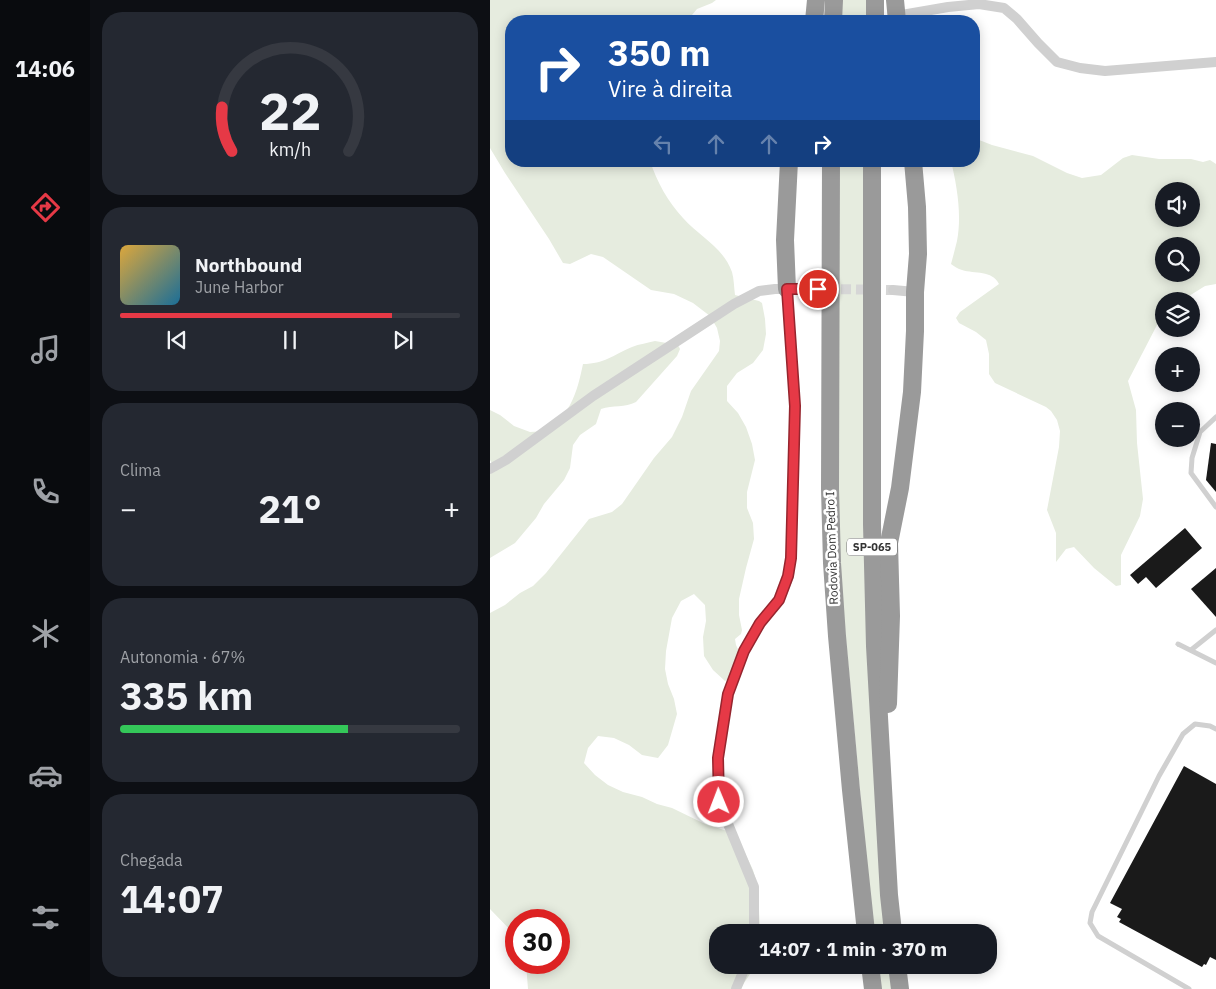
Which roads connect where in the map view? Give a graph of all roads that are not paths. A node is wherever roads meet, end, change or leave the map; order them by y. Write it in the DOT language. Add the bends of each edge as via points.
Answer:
graph roads {
  1 [pos="816,0"];
  2 [pos="834,0"];
  3 [pos="875,0"];
  4 [pos="896,12"];
  5 [pos="815,15"];
  6 [pos="833,15"];
  7 [pos="875,15"];
  8 [pos="1216,62"];
  9 [pos="789,167"];
  10 [pos="832,167"];
  11 [pos="872,167"];
  12 [pos="914,167"];
  13 [pos="787,289"];
  14 [pos="818,289"];
  15 [pos="892,290"];
  16 [pos="914,292"];
  17 [pos="1216,417"];
  18 [pos="490,469"];
  19 [pos="1216,507"];
  20 [pos="1216,630"];
  21 [pos="1178,644"];
  22 [pos="1191,650"];
  23 [pos="1216,662"];
  24 [pos="1216,729"];
  25 [pos="889,895"];
  26 [pos="754,924"];
  27 [pos="865,924"];
  28 [pos="893,924"];
  29 [pos="742,974"];
  30 [pos="871,974"];
  31 [pos="898,974"];
  32 [pos="736,989"];
  33 [pos="873,989"];
  34 [pos="900,989"];
  35 [pos="1189,989"];
  1 -- 5 [label="highway"];
  2 -- 6 [label="highway"];
  3 -- 7 [label="highway"];
  4 -- 8 [label="street" via="979,4 1004,8 1057,62 1080,68 1105,70"];
  9 -- 13 [label="highway" via="785,240"];
  10 -- 27 [label="highway, Rodovia Dom Pedro I / SP-065" via="832,563"];
  11 -- 25 [label="highway, SP-065" via="874,646"];
  12 -- 16 [label="highway" via="918,207"];
  13 -- 14 [label="street"];
  13 -- 18 [label="street" via="759,291 734,304 593,396"];
  13 -- 26 [label="street" via="795,406 791,558 779,600 760,623 744,651 728,694 718,758 719,802 754,887"];
  15 -- 16 [label="street"];
  16 -- 25 [label="highway" via="912,392 900,488 889,542"];
  17 -- 19 [label="lane" via="1200,432 1191,473"];
  20 -- 22 [label="lane"];
  21 -- 22 [label="lane"];
  22 -- 23 [label="lane"];
  24 -- 35 [label="lane" via="1195,724 1183,734 1096,903 1090,923 1098,936"];
  25 -- 28 [label="highway, SP-065"];
  29 -- 32 [label="street"];
  30 -- 33 [label="highway"];
  31 -- 34 [label="highway"];
}
